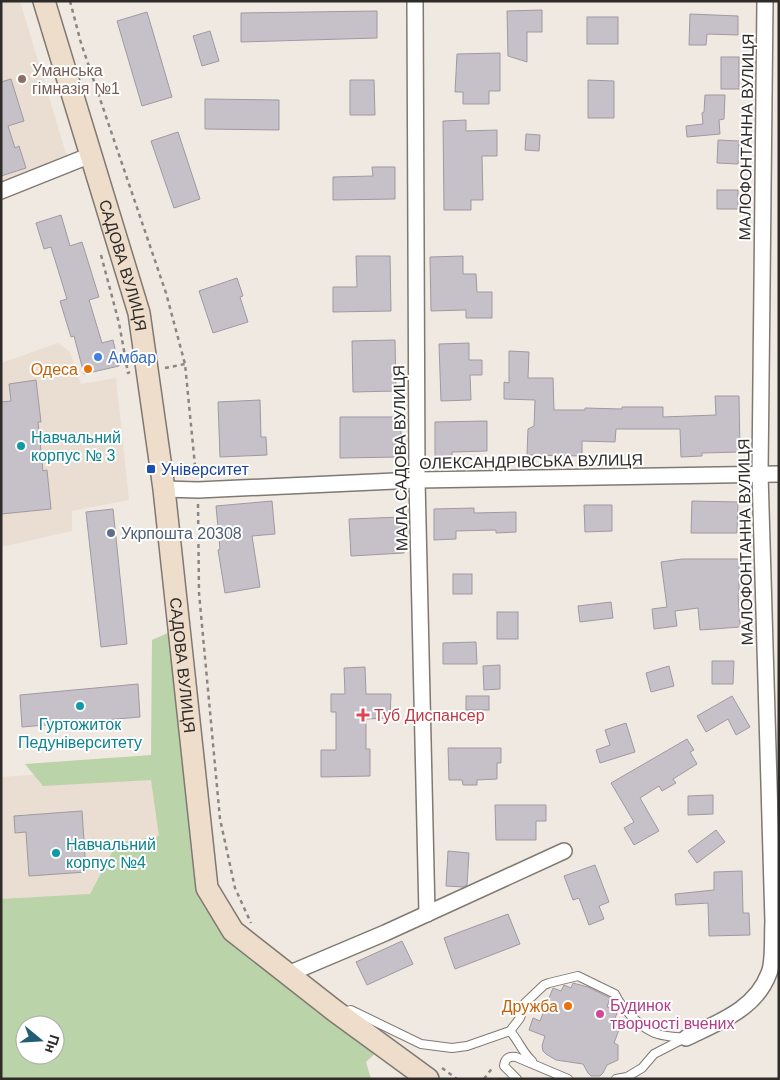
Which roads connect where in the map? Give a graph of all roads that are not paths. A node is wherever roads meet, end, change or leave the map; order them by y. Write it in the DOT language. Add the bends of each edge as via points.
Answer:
graph roads {
  1 [pos="44,1"];
  2 [pos="415,1"];
  3 [pos="765,1"];
  4 [pos="91,155"];
  5 [pos="1,191"];
  6 [pos="760,474"];
  7 [pos="779,474"];
  8 [pos="417,480"];
  9 [pos="164,489"];
  10 [pos="564,851"];
  11 [pos="427,914"];
  12 [pos="288,974"];
  13 [pos="335,1011"];
  14 [pos="510,1031"];
  15 [pos="686,1038"];
  16 [pos="536,1066"];
  17 [pos="425,1078"];
  18 [pos="517,1079"];
  19 [pos="568,1079"];
  20 [pos="616,1079"];
  1 -- 4 [label="street, САДОВА ВУЛИЦЯ"];
  2 -- 8 [label="street, МАЛА САДОВА ВУЛИЦЯ"];
  3 -- 6 [label="street, МАЛОФОНТАННА ВУЛИЦЯ"];
  4 -- 5 [label="street"];
  4 -- 9 [label="street, САДОВА ВУЛИЦЯ" via="140,313"];
  6 -- 7 [label="street, ОЛЕКСАНДРІВСЬКА ВУЛИЦЯ"];
  6 -- 8 [label="street, ОЛЕКСАНДРІВСЬКА ВУЛИЦЯ"];
  6 -- 15 [label="street, МАЛОФОНТАННА ВУЛИЦЯ" via="773,922 770,971 758,996 730,1017"];
  8 -- 9 [label="street, ОЛЕКСАНДРІВСЬКА ВУЛИЦЯ"];
  8 -- 11 [label="street, МАЛА САДОВА ВУЛИЦЯ"];
  9 -- 12 [label="street, САДОВА ВУЛИЦЯ" via="207,888 233,931"];
  10 -- 11 [label="street"];
  11 -- 12 [label="street"];
  12 -- 13 [label="street, САДОВА ВУЛИЦЯ"];
  13 -- 14 [label="lane" via="351,1010 421,1044 452,1048"];
  13 -- 17 [label="street, САДОВА ВУЛИЦЯ"];
  14 -- 15 [label="lane" via="520,1018 525,1003 544,985 578,976 616,994 630,1015 656,1034"];
  14 -- 16 [label="lane"];
  15 -- 20 [label="lane" via="654,1054 627,1078"];
  16 -- 18 [label="lane" via="516,1057 506,1059 504,1066"];
  16 -- 19 [label="lane"];
}
